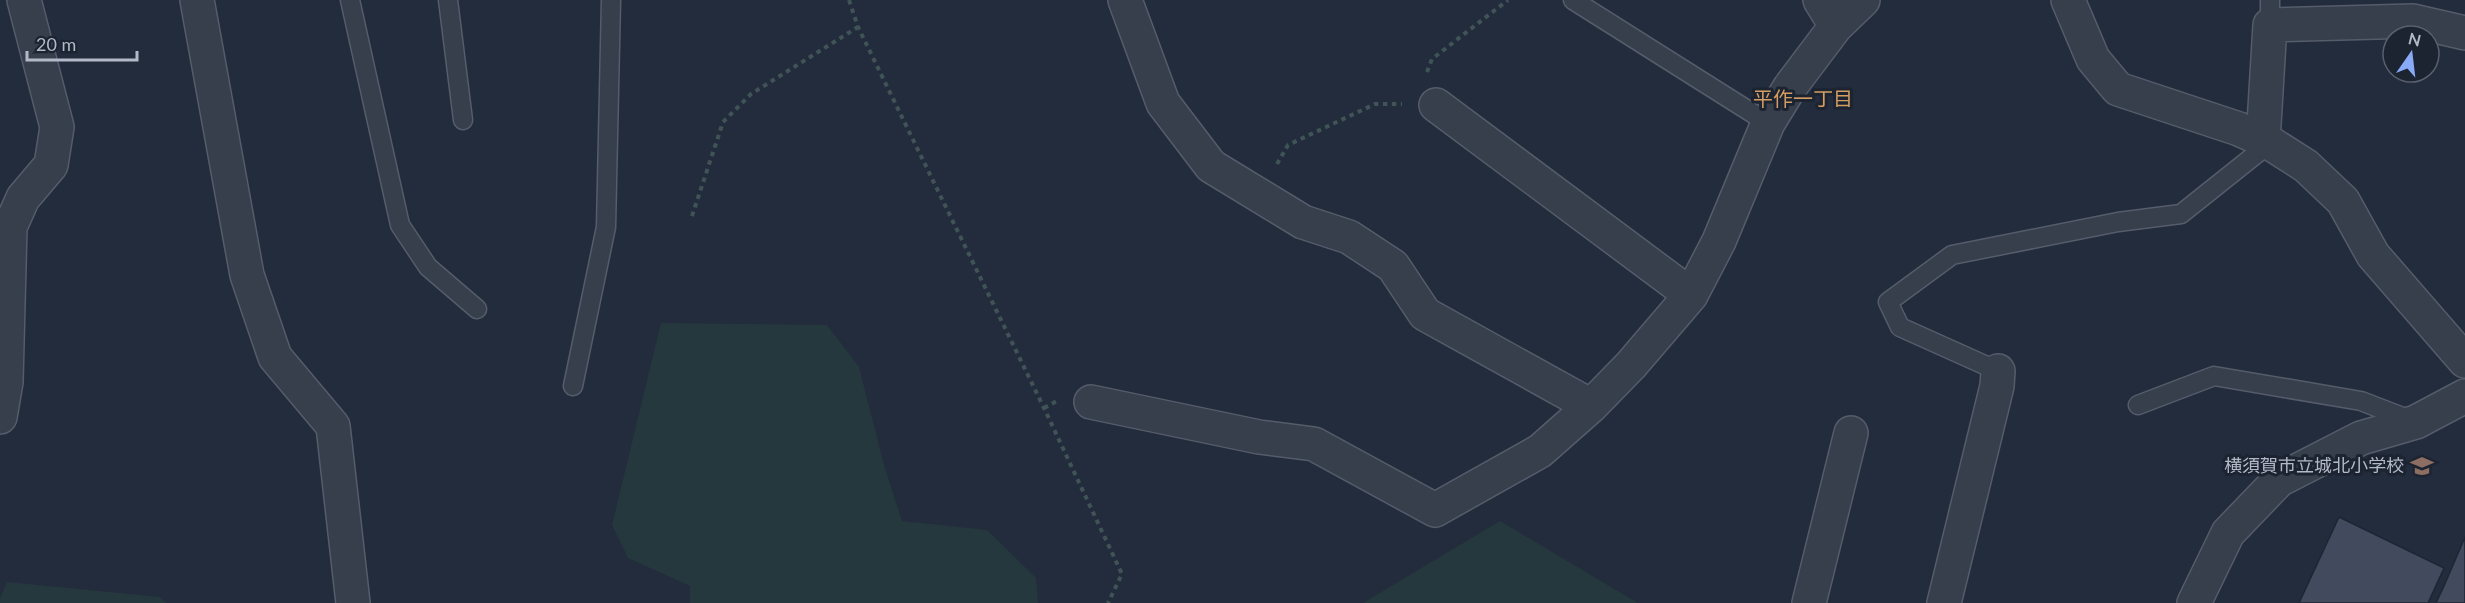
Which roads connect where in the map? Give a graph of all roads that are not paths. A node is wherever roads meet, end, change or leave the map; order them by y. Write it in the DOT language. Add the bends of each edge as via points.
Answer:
graph roads {
  1 [pos="24,0"];
  2 [pos="197,0"];
  3 [pos="350,0"];
  4 [pos="448,0"];
  5 [pos="611,0"];
  6 [pos="1125,0"];
  7 [pos="1573,0"];
  8 [pos="1863,0"];
  9 [pos="2068,0"];
  10 [pos="1828,13"];
  11 [pos="2270,13"];
  12 [pos="2465,33"];
  13 [pos="1436,105"];
  14 [pos="463,120"];
  15 [pos="1768,123"];
  16 [pos="2266,142"];
  17 [pos="1691,295"];
  18 [pos="477,309"];
  19 [pos="2465,361"];
  20 [pos="1998,370"];
  21 [pos="573,386"];
  22 [pos="2465,396"];
  23 [pos="1091,402"];
  24 [pos="2138,405"];
  25 [pos="1591,406"];
  26 [pos="0,417"];
  27 [pos="2416,422"];
  28 [pos="1851,433"];
  29 [pos="353,603"];
  30 [pos="1809,603"];
  31 [pos="1944,603"];
  32 [pos="2194,603"];
  1 -- 26 [label="street" via="57,127 51,165 23,198 10,227 6,382"];
  2 -- 29 [label="street" via="247,275 275,357 333,426"];
  3 -- 18 [label="lane" via="400,225 428,267"];
  4 -- 14 [label="lane"];
  5 -- 21 [label="lane" via="606,227"];
  6 -- 25 [label="street" via="1162,103 1211,166 1303,222 1349,237 1393,266 1425,314"];
  7 -- 15 [label="lane"];
  8 -- 10 [label="street"];
  9 -- 16 [label="street" via="2093,59 2118,89 2239,129"];
  10 -- 15 [label="street"];
  11 -- 12 [label="street" via="2413,21"];
  11 -- 16 [label="street"];
  13 -- 17 [label="street"];
  15 -- 17 [label="street" via="1719,241"];
  16 -- 19 [label="street" via="2306,166 2343,201 2373,255"];
  16 -- 20 [label="lane" via="2181,214 2118,222 1952,255 1888,302 1900,327"];
  17 -- 25 [label="street"];
  20 -- 31 [label="street"];
  22 -- 27 [label="street"];
  23 -- 25 [label="street" via="1259,437 1314,444 1435,510 1540,451"];
  24 -- 27 [label="lane" via="2214,376 2361,402"];
  27 -- 32 [label="street" via="2361,438 2279,480 2228,533"];
  28 -- 30 [label="street"];
}
